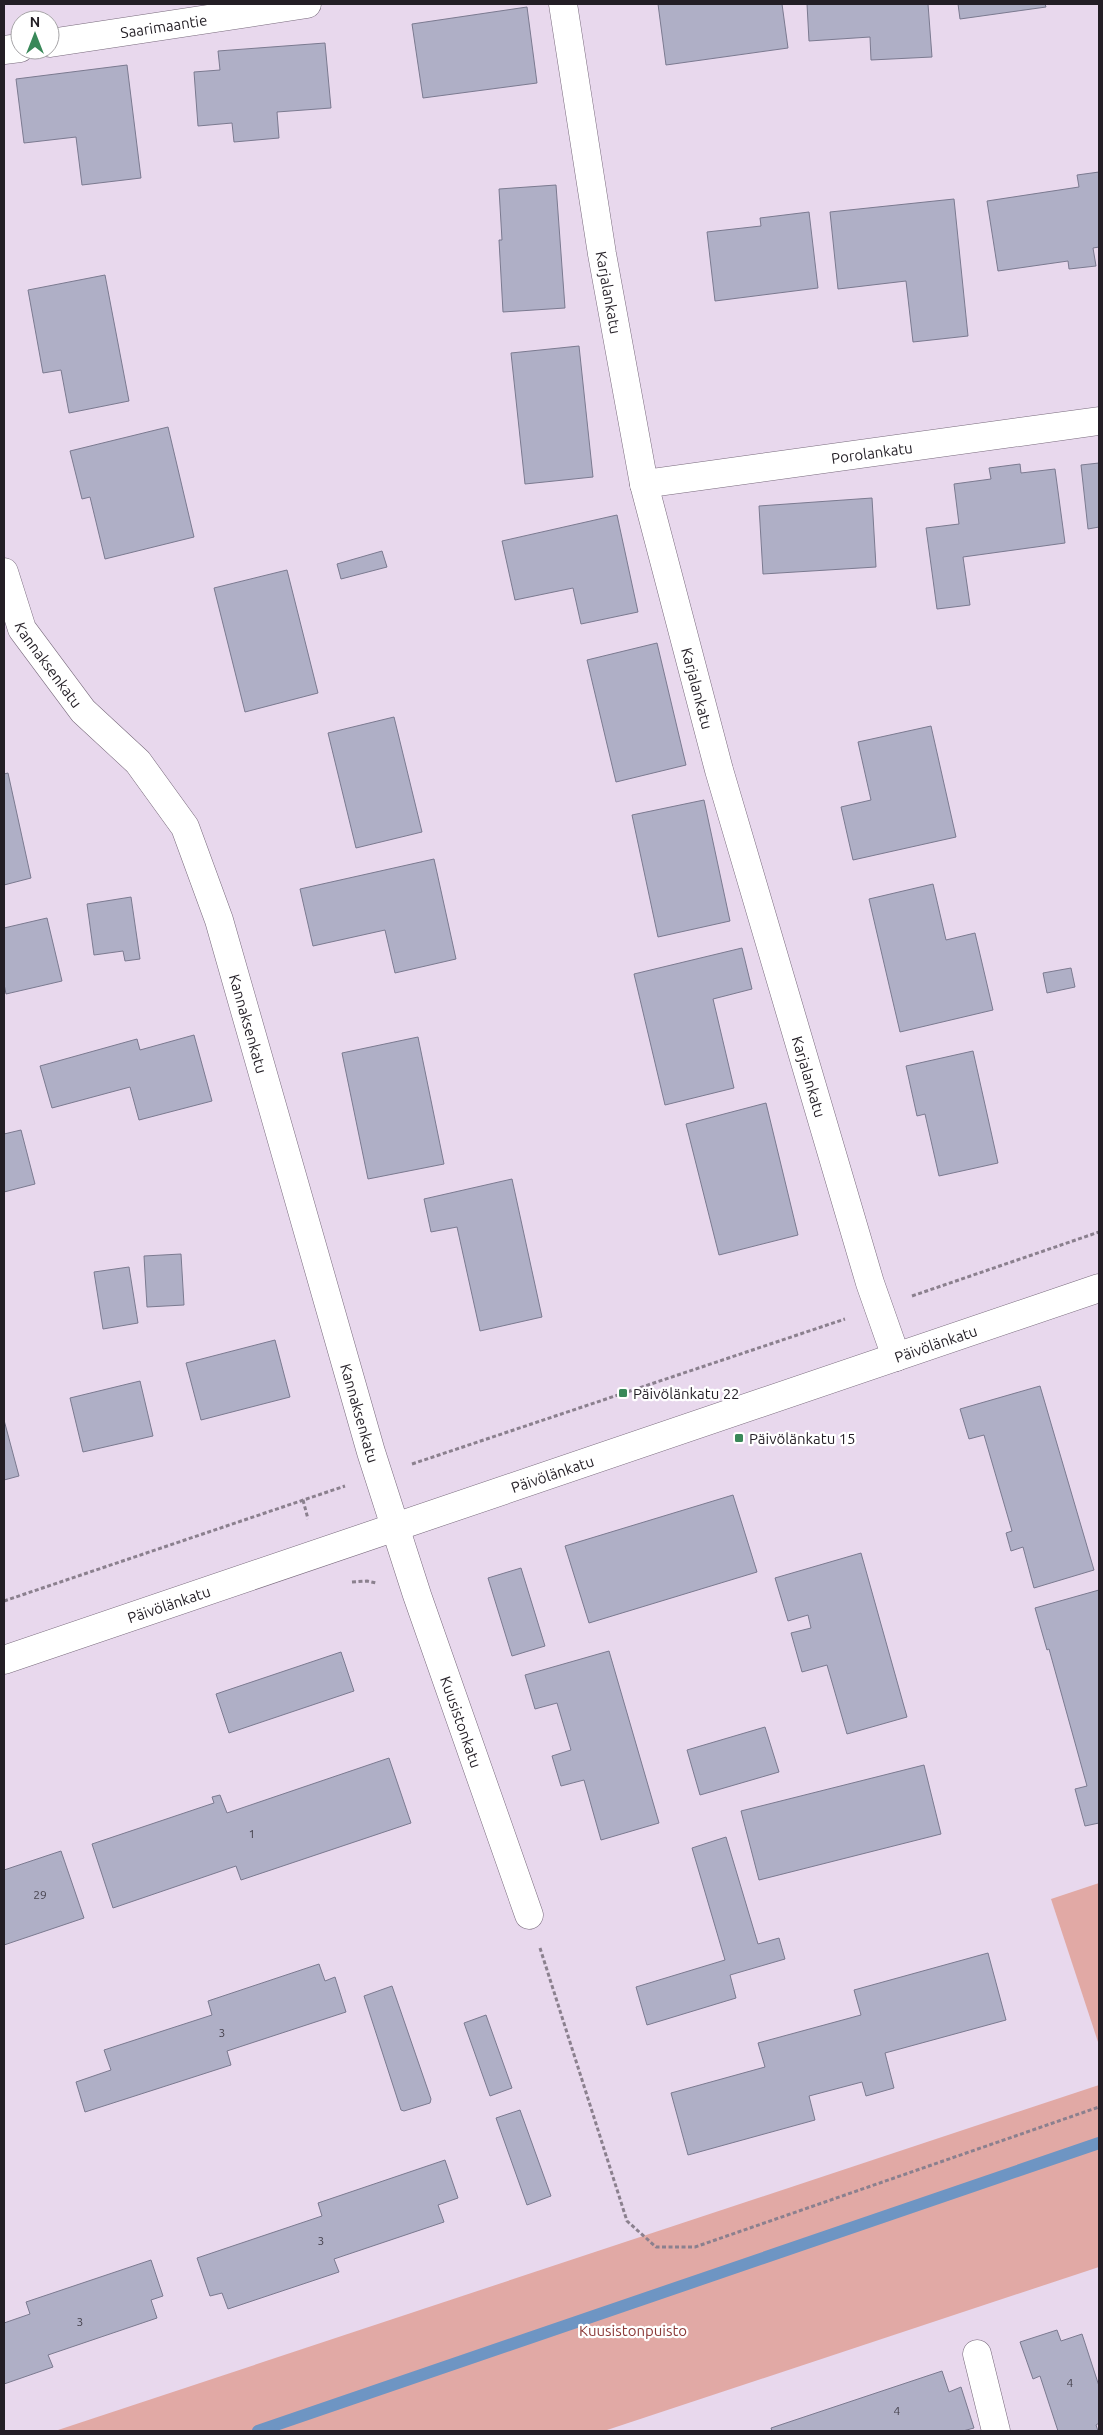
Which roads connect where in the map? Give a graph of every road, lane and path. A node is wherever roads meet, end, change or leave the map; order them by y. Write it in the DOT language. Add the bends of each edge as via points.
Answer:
graph roads {
  1 [pos="307,4"];
  2 [pos="562,4"];
  3 [pos="60,41"];
  4 [pos="1099,421"];
  5 [pos="644,484"];
  6 [pos="4,572"];
  7 [pos="1099,1232"];
  8 [pos="1099,1288"];
  9 [pos="878,1308"];
  10 [pos="896,1358"];
  11 [pos="379,1475"];
  12 [pos="396,1527"];
  13 [pos="4,1600"];
  14 [pos="4,1660"];
  15 [pos="529,1915"];
  16 [pos="1099,2107"];
  17 [pos="977,2354"];
  18 [pos="996,2431"];
  1 -- 3 [label="street, Saarimaantie"];
  2 -- 5 [label="street, Karjalankatu" via="602,254"];
  4 -- 5 [label="street, Porolankatu"];
  5 -- 9 [label="street, Karjalankatu" via="719,770"];
  6 -- 11 [label="street, Kannaksenkatu" via="22,629 83,711 138,762 185,827 219,920"];
  7 -- 9 [label="path"];
  8 -- 10 [label="street, Päivölänkatu"];
  9 -- 10 [label="street, Karjalankatu"];
  9 -- 11 [label="path"];
  10 -- 12 [label="street, Päivölänkatu"];
  11 -- 12 [label="street, Kannaksenkatu"];
  11 -- 13 [label="path"];
  12 -- 14 [label="street, Päivölänkatu"];
  12 -- 15 [label="street, Kuusistonkatu"];
  15 -- 16 [label="path" via="627,2222 656,2247 695,2247"];
  17 -- 18 [label="street"];
}
